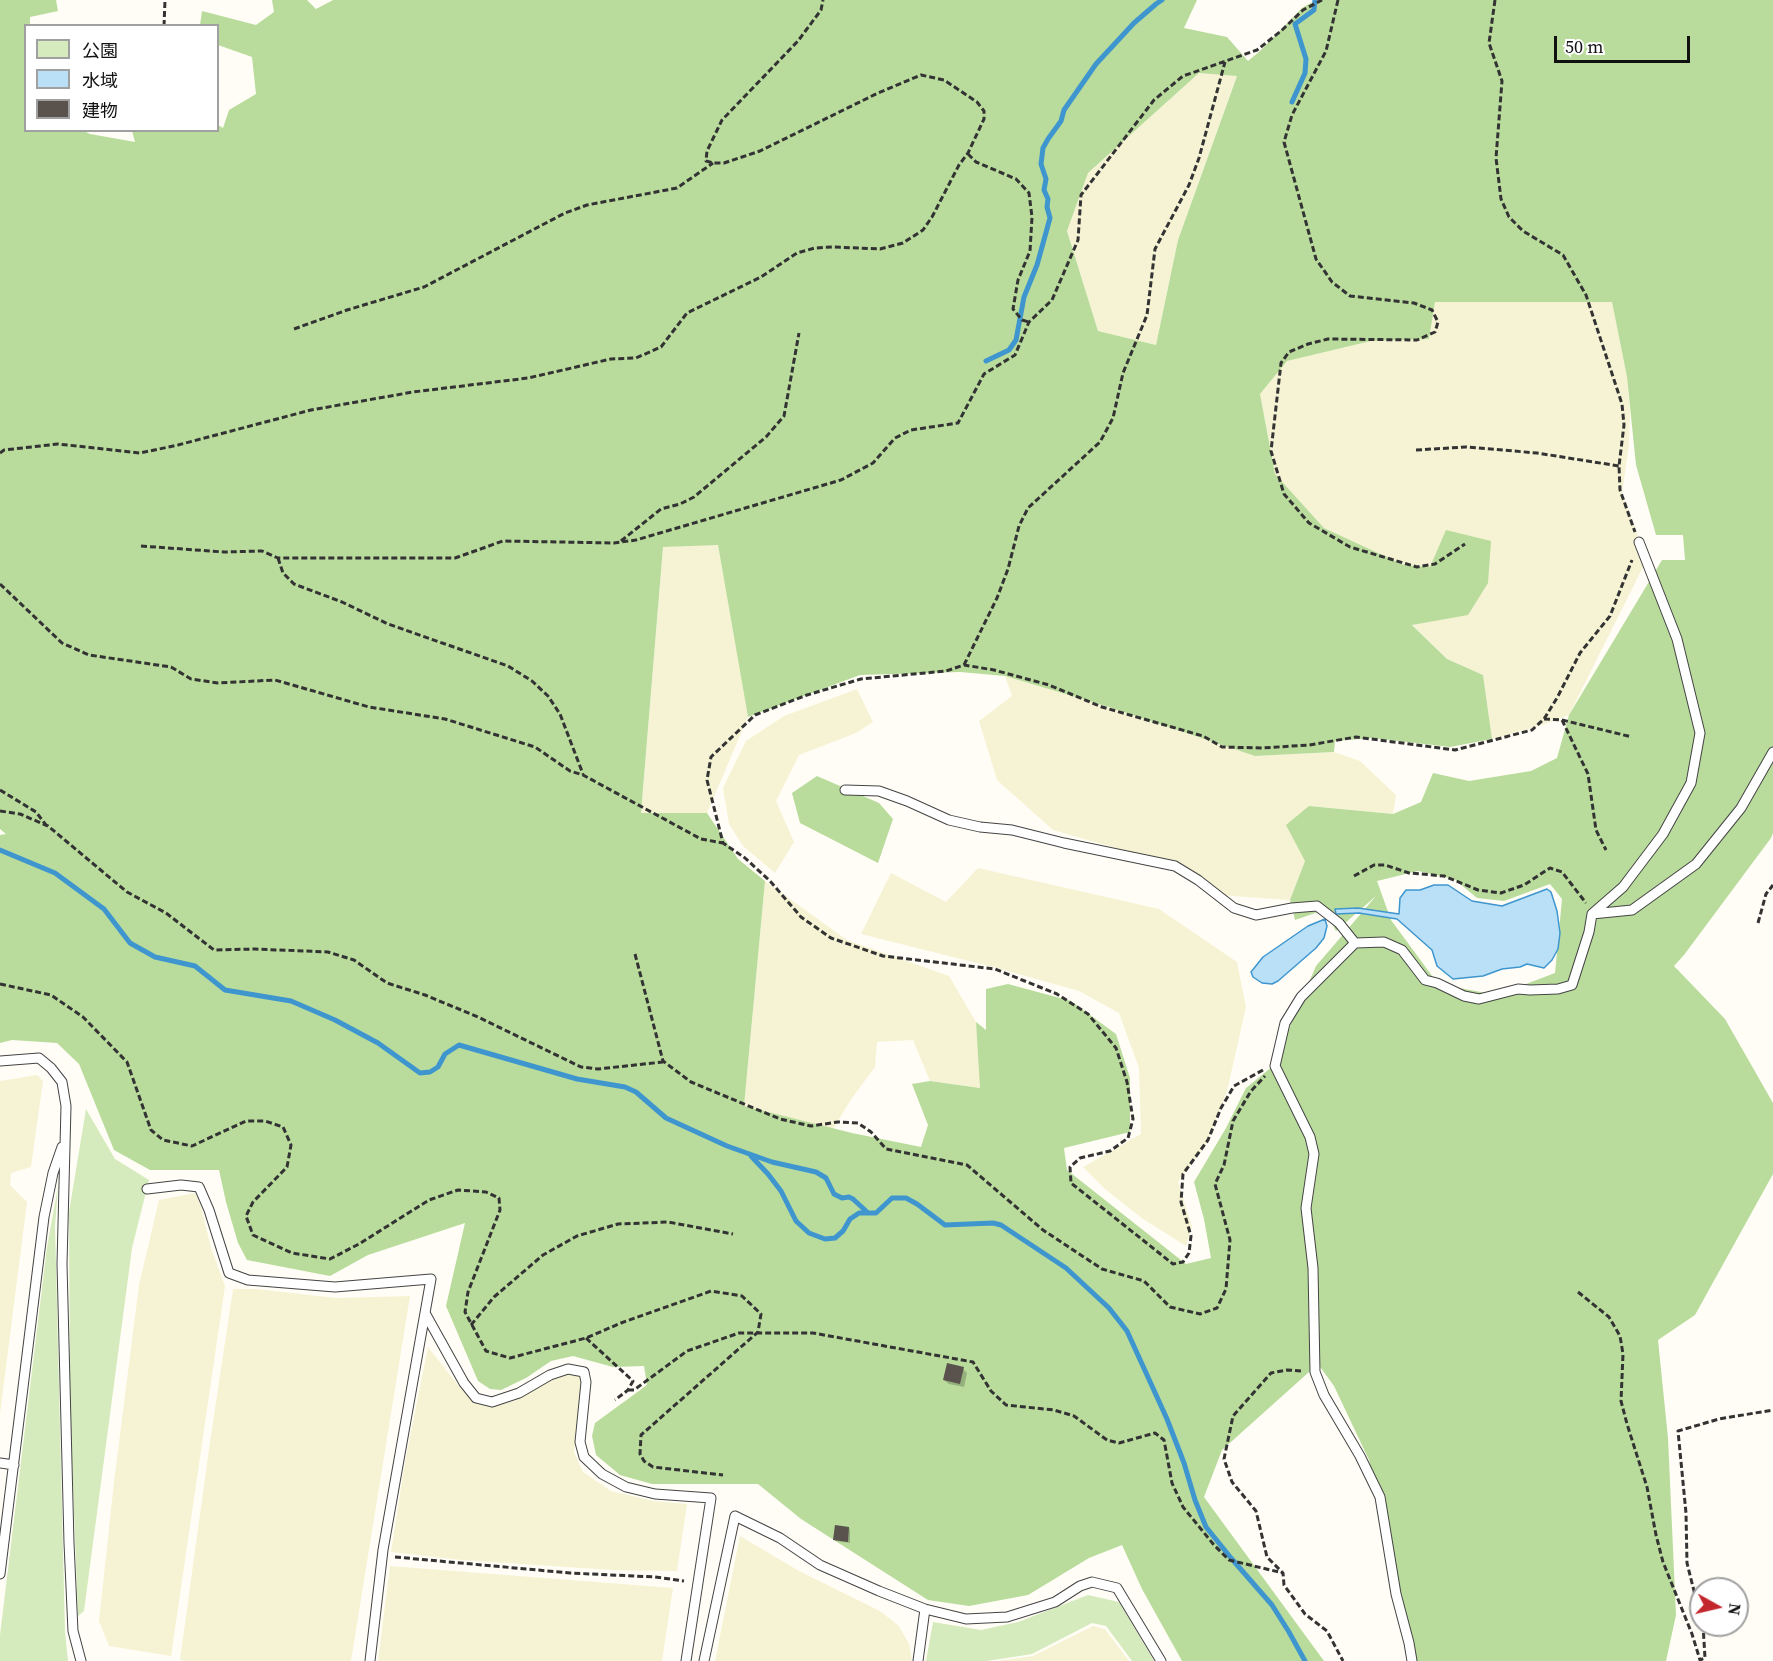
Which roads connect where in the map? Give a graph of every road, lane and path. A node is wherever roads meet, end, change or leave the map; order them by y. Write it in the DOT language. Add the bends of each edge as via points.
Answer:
graph roads {
  1 [pos="165,0"];
  2 [pos="823,0"];
  3 [pos="1322,0"];
  4 [pos="1338,0"];
  5 [pos="1495,0"];
  6 [pos="164,24"];
  7 [pos="1225,62"];
  8 [pos="968,153"];
  9 [pos="714,163"];
  10 [pos="1029,322"];
  11 [pos="294,329"];
  12 [pos="799,333"];
  13 [pos="1416,450"];
  14 [pos="0,453"];
  15 [pos="1619,466"];
  16 [pos="620,542"];
  17 [pos="1639,542"];
  18 [pos="1465,544"];
  19 [pos="141,546"];
  20 [pos="278,558"];
  21 [pos="0,584"];
  22 [pos="964,666"];
  23 [pos="1544,719"];
  24 [pos="1562,720"];
  25 [pos="1632,737"];
  26 [pos="1773,752"];
  27 [pos="583,775"];
  28 [pos="0,790"];
  29 [pos="844,790"];
  30 [pos="0,811"];
  31 [pos="48,826"];
  32 [pos="723,843"];
  33 [pos="1606,850"];
  34 [pos="1354,876"];
  35 [pos="1773,885"];
  36 [pos="1593,914"];
  37 [pos="1758,923"];
  38 [pos="1354,943"];
  39 [pos="635,954"];
  40 [pos="0,984"];
  41 [pos="0,1061"];
  42 [pos="665,1062"];
  43 [pos="1275,1066"];
  44 [pos="65,1139"];
  45 [pos="147,1189"];
  46 [pos="733,1234"];
  47 [pos="1578,1292"];
  48 [pos="425,1313"];
  49 [pos="471,1325"];
  50 [pos="758,1332"];
  51 [pos="586,1338"];
  52 [pos="1315,1372"];
  53 [pos="628,1390"];
  54 [pos="615,1400"];
  55 [pos="1773,1410"];
  56 [pos="0,1463"];
  57 [pos="14,1465"];
  58 [pos="723,1475"];
  59 [pos="382,1555"];
  60 [pos="1283,1573"];
  61 [pos="0,1574"];
  62 [pos="1690,1577"];
  63 [pos="698,1583"];
  64 [pos="925,1609"];
  65 [pos="1689,1627"];
  66 [pos="1693,1637"];
  67 [pos="1703,1637"];
  68 [pos="81,1661"];
  69 [pos="370,1661"];
  70 [pos="686,1661"];
  71 [pos="704,1661"];
  72 [pos="918,1661"];
  73 [pos="1161,1661"];
  74 [pos="1343,1661"];
  75 [pos="1412,1661"];
  1 -- 6 [label="path"];
  2 -- 9 [label="path" via="821,10 798,41 722,120 707,151 706,161"];
  3 -- 7 [label="path" via="1303,10 1257,50"];
  4 -- 18 [label="path" via="1326,51 1292,116 1284,142 1316,258 1332,282 1350,296 1414,303 1432,310 1438,322 1435,332 1417,340 1328,339 1289,352 1281,363 1271,451 1284,494 1309,523 1350,547 1417,567 1435,564"];
  5 -- 15 [label="path" via="1489,43 1502,81 1496,158 1501,199 1509,217 1523,231 1563,255 1586,295 1622,404 1624,425"];
  7 -- 10 [label="path" via="1182,76 1154,100 1081,195 1078,240 1052,300"];
  7 -- 22 [label="path" via="1190,185 1155,249 1147,315 1123,373 1113,418 1100,442 1028,508 1001,589"];
  8 -- 9 [label="path" via="984,111 944,80 921,75 760,151"];
  8 -- 10 [label="path" via="976,162 1016,179 1029,193 1029,251 1013,309"];
  8 -- 14 [label="path" via="923,230 903,243 880,249 832,247 797,253 761,278 687,314 661,347 636,358 311,410 141,453 58,444"];
  9 -- 11 [label="path" via="677,188 587,205 565,213 424,287"];
  10 -- 16 [label="path" via="1016,355 984,374 958,423 911,430 895,438 873,463 841,480"];
  12 -- 16 [label="path" via="784,416 766,437 694,497 661,509"];
  13 -- 15 [label="path" via="1466,447"];
  15 -- 17 [label="path" via="1620,490"];
  16 -- 20 [label="path" via="503,542 455,558"];
  17 -- 23 [label="path" via="1610,616 1580,652"];
  17 -- 36 [label="lane" via="1677,639 1700,733 1690,783 1663,834 1623,887"];
  19 -- 20 [label="path" via="224,552 262,550"];
  20 -- 27 [label="path" via="283,573 294,585 388,624 508,666 532,681 560,714"];
  21 -- 27 [label="path" via="62,643 88,655 171,667 190,680 275,680 369,707 445,719 535,747 570,771"];
  22 -- 23 [label="path" via="1049,686 1203,736 1222,747 1309,746 1356,737 1455,750 1532,730"];
  22 -- 32 [label="path" via="861,679 755,715 711,757 707,780"];
  23 -- 24 [label="path"];
  24 -- 25 [label="path"];
  24 -- 33 [label="path" via="1588,774 1596,830"];
  26 -- 36 [label="lane" via="1741,808 1696,864 1632,910"];
  27 -- 32 [label="path" via="701,839"];
  28 -- 31 [label="path" via="36,812"];
  29 -- 38 [label="lane" via="879,791 949,820 1175,866 1234,908 1256,915 1317,906 1339,923"];
  30 -- 31 [label="path" via="20,814"];
  31 -- 42 [label="path" via="127,892 166,913 214,950 328,952 354,960 387,983 478,1017 581,1067 598,1069"];
  32 -- 43 [label="path" via="770,881 801,916 831,938 883,956 995,969 1058,994 1088,1014 1116,1048 1133,1119 1128,1138 1110,1151 1080,1158 1070,1167 1071,1183 1173,1264 1184,1262 1189,1253 1191,1236 1181,1202 1184,1174 1208,1140 1234,1086"];
  34 -- 36 [label="path" via="1374,865 1385,865 1409,873 1444,876 1478,890 1501,893 1524,885 1550,868 1562,872"];
  35 -- 37 [label="path" via="1766,894"];
  36 -- 38 [label="lane" via="1572,985 1518,989 1479,999 1425,980 1402,950 1384,942"];
  38 -- 43 [label="lane" via="1301,997 1285,1023"];
  39 -- 42 [label="path"];
  40 -- 49 [label="path" via="51,995 83,1017 127,1062 151,1130 163,1140 192,1146 246,1121 265,1121 283,1127 291,1145 287,1167 253,1202 246,1216 254,1235 292,1253 330,1259 429,1200 458,1190 486,1192 499,1198 500,1210 468,1292 465,1312"];
  41 -- 44 [label="lane" via="39,1058 51,1068 62,1082"];
  42 -- 43 [label="path" via="691,1082 780,1119 812,1126 858,1123 886,1149 968,1166 1043,1230 1102,1269 1144,1281 1170,1307 1200,1314 1217,1308 1226,1289 1230,1240 1215,1184 1224,1165 1233,1121 1251,1091"];
  43 -- 52 [label="lane" via="1310,1137 1314,1154 1306,1208 1313,1268"];
  44 -- 57 [label="lane" via="52,1173 44,1217"];
  44 -- 68 [label="lane" via="62,1264 69,1543 73,1631"];
  45 -- 48 [label="lane" via="199,1187 229,1272 248,1280 335,1287 431,1279"];
  46 -- 49 [label="path" via="668,1222 618,1224 578,1236 543,1255 494,1297"];
  47 -- 65 [label="path" via="1609,1317 1620,1336 1621,1401 1647,1486 1663,1562"];
  48 -- 59 [label="lane"];
  48 -- 63 [label="lane" via="476,1398 492,1402 568,1369 584,1372 580,1443 584,1457 602,1474 626,1487 655,1494 711,1498"];
  49 -- 51 [label="path" via="486,1351 510,1358"];
  50 -- 51 [label="path" via="761,1314 742,1296 711,1291"];
  50 -- 53 [label="path" via="739,1333 687,1351 634,1390"];
  50 -- 58 [label="path" via="641,1435 640,1454 653,1467"];
  50 -- 60 [label="path" via="813,1333 974,1362 991,1391 1006,1405 1074,1416 1107,1440 1119,1443 1155,1433 1164,1440 1172,1483 1183,1507 1214,1545 1229,1560"];
  51 -- 53 [label="path" via="633,1381"];
  52 -- 60 [label="path" via="1271,1373 1233,1416 1224,1459 1232,1482 1256,1511 1267,1557"];
  52 -- 75 [label="lane" via="1380,1497"];
  53 -- 54 [label="path"];
  55 -- 62 [label="path" via="1678,1431"];
  56 -- 57 [label="lane"];
  57 -- 61 [label="lane"];
  59 -- 63 [label="path"];
  59 -- 69 [label="lane"];
  60 -- 74 [label="path" via="1284,1585 1305,1614 1327,1631"];
  63 -- 70 [label="lane"];
  64 -- 71 [label="lane" via="820,1565 780,1538 735,1516"];
  64 -- 72 [label="lane"];
  64 -- 73 [label="lane" via="966,1619 1007,1617 1055,1602 1092,1582 1117,1588"];
  66 -- 67 [label="path" via="1700,1660 1704,1658"];
}
